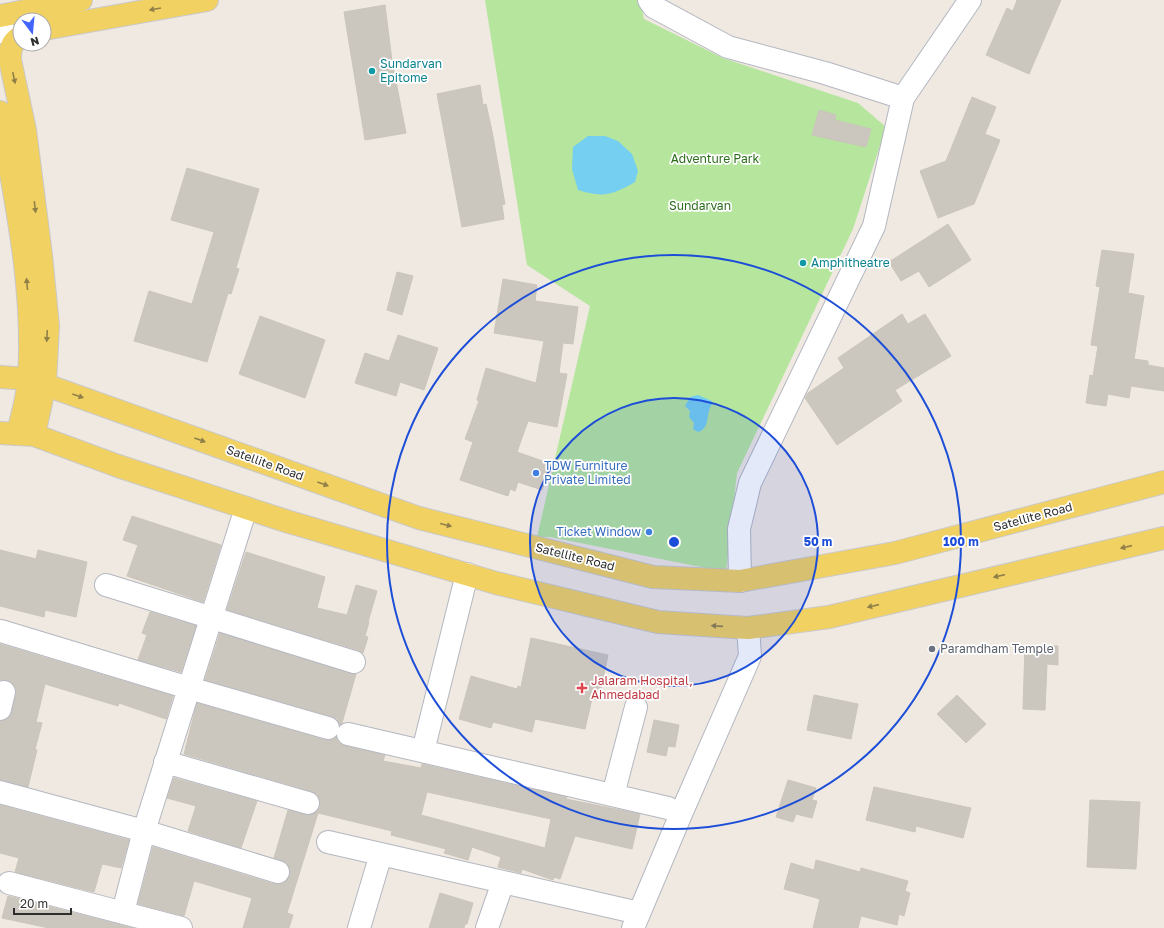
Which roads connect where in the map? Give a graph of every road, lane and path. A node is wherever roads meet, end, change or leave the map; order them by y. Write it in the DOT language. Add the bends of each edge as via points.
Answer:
graph roads {
  1 [pos="80,0"];
  2 [pos="207,0"];
  3 [pos="649,0"];
  4 [pos="970,0"];
  5 [pos="0,16"];
  6 [pos="52,28"];
  7 [pos="11,35"];
  8 [pos="903,98"];
  9 [pos="0,112"];
  10 [pos="0,377"];
  11 [pos="37,381"];
  12 [pos="17,434"];
  13 [pos="1164,482"];
  14 [pos="246,508"];
  15 [pos="1164,538"];
  16 [pos="467,574"];
  17 [pos="740,581"];
  18 [pos="106,585"];
  19 [pos="212,617"];
  20 [pos="748,628"];
  21 [pos="1,631"];
  22 [pos="354,662"];
  23 [pos="189,688"];
  24 [pos="636,707"];
  25 [pos="423,751"];
  26 [pos="165,762"];
  27 [pos="0,792"];
  28 [pos="613,795"];
  29 [pos="308,803"];
  30 [pos="668,808"];
  31 [pos="144,831"];
  32 [pos="328,842"];
  33 [pos="382,854"];
  34 [pos="278,872"];
  35 [pos="503,882"];
  36 [pos="9,883"];
  37 [pos="123,912"];
  38 [pos="636,921"];
  39 [pos="181,928"];
  40 [pos="359,928"];
  41 [pos="487,928"];
  1 -- 5 [label="main road"];
  2 -- 6 [label="main road, one-way"];
  3 -- 8 [label="street" via="654,7 728,46"];
  4 -- 8 [label="street"];
  7 -- 11 [label="main road, one-way" via="10,60 25,130 48,326"];
  8 -- 17 [label="street" via="874,226 750,482 739,529"];
  11 -- 9 [label="main road, one-way" via="24,257"];
  10 -- 11 [label="main road, Satellite Road"];
  11 -- 12 [label="main road"];
  11 -- 17 [label="main road, Satellite Road, one-way" via="418,518 653,577"];
  12 -- 14 [label="main road"];
  13 -- 17 [label="main road, Satellite Road" via="895,552"];
  14 -- 16 [label="main road"];
  14 -- 19 [label="street"];
  15 -- 20 [label="main road, one-way" via="829,617"];
  20 -- 16 [label="main road, one-way" via="658,622"];
  16 -- 25 [label="street"];
  18 -- 19 [label="street"];
  19 -- 22 [label="street"];
  19 -- 23 [label="street"];
  20 -- 38 [label="street" via="750,656"];
  21 -- 23 [label="street"];
  23 -- 25 [label="street" via="338,731"];
  23 -- 26 [label="street"];
  24 -- 28 [label="street"];
  25 -- 28 [label="street"];
  26 -- 29 [label="street"];
  26 -- 31 [label="street"];
  27 -- 31 [label="street"];
  28 -- 30 [label="street"];
  31 -- 34 [label="street"];
  31 -- 37 [label="street"];
  32 -- 33 [label="street"];
  33 -- 35 [label="street"];
  33 -- 40 [label="street"];
  35 -- 38 [label="street"];
  35 -- 41 [label="street"];
  36 -- 37 [label="street"];
  37 -- 39 [label="street"];
}
